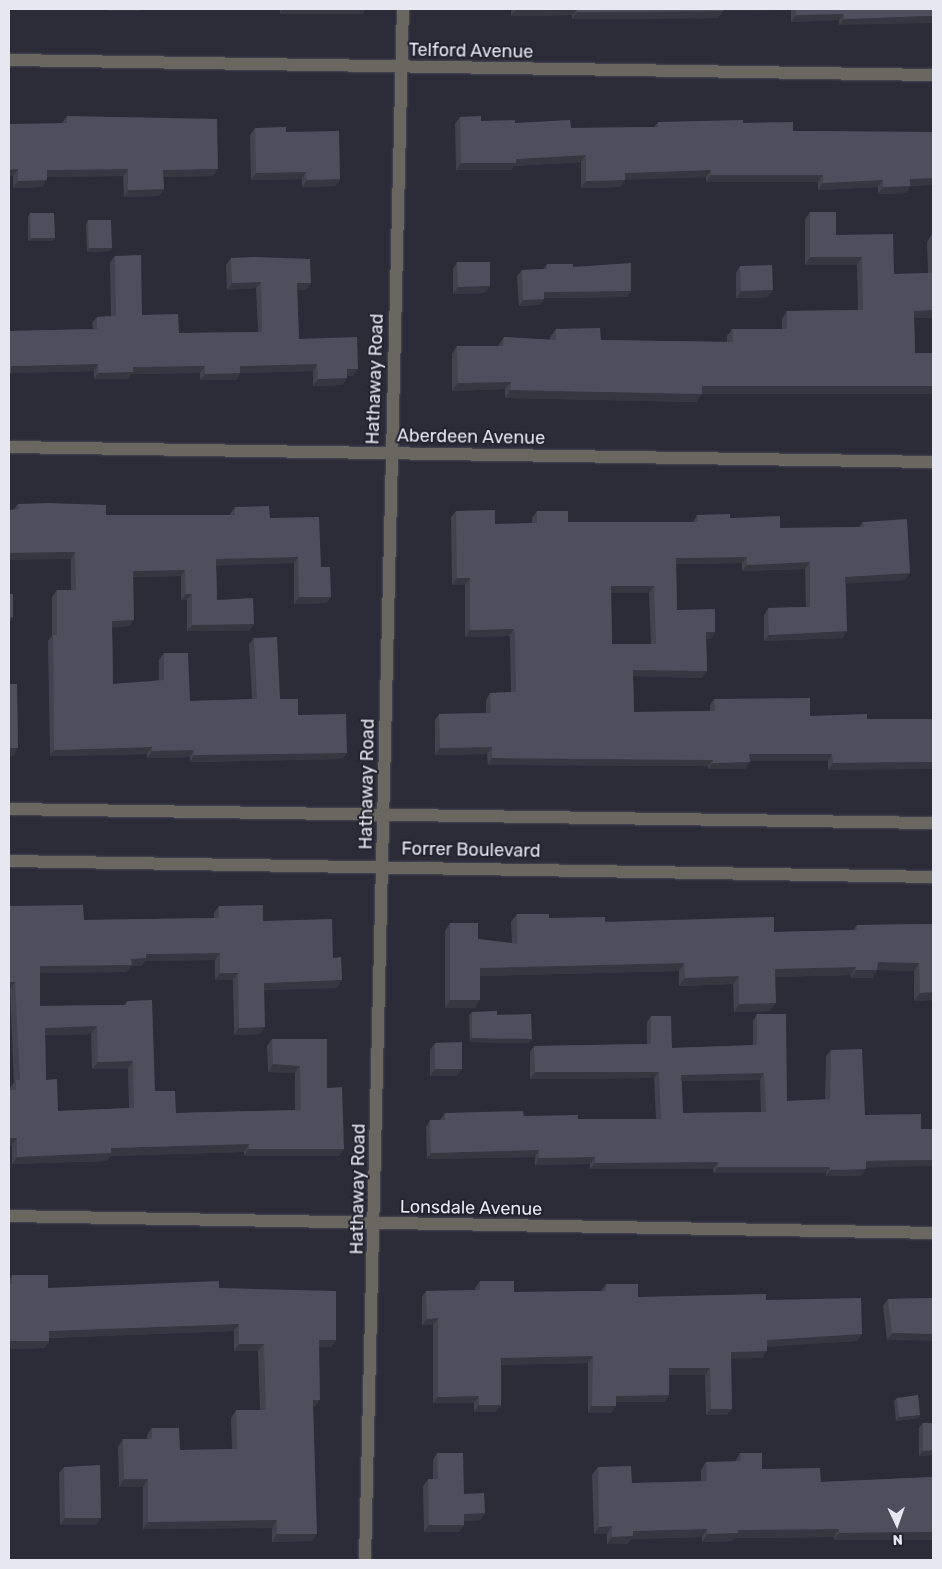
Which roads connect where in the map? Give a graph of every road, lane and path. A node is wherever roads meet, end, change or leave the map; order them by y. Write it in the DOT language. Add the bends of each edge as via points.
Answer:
graph roads {
  1 [pos="402,9"];
  2 [pos="9,60"];
  3 [pos="401,67"];
  4 [pos="933,76"];
  5 [pos="9,447"];
  6 [pos="391,453"];
  7 [pos="933,462"];
  8 [pos="9,809"];
  9 [pos="384,815"];
  10 [pos="933,823"];
  11 [pos="9,861"];
  12 [pos="383,865"];
  13 [pos="933,877"];
  14 [pos="9,1216"];
  15 [pos="375,1224"];
  16 [pos="933,1233"];
  17 [pos="365,1560"];
  1 -- 3 [label="street, Hathaway Road"];
  2 -- 3 [label="street, Telford Avenue"];
  3 -- 4 [label="street, Telford Avenue"];
  3 -- 6 [label="street, Hathaway Road"];
  5 -- 6 [label="street, Aberdeen Avenue"];
  6 -- 7 [label="street, Aberdeen Avenue"];
  6 -- 9 [label="street, Hathaway Road"];
  8 -- 9 [label="street, Forrer Boulevard"];
  9 -- 10 [label="street, Forrer Boulevard"];
  9 -- 12 [label="street, Hathaway Road"];
  11 -- 12 [label="street, Forrer Boulevard"];
  12 -- 13 [label="street, Forrer Boulevard"];
  12 -- 15 [label="street, Hathaway Road"];
  14 -- 15 [label="street, Lonsdale Avenue"];
  15 -- 16 [label="street, Lonsdale Avenue"];
  15 -- 17 [label="street, Hathaway Road"];
}
